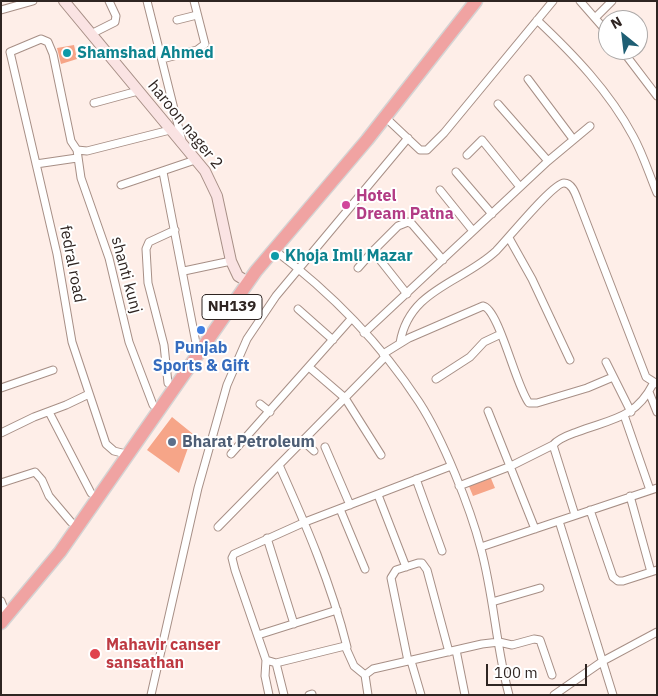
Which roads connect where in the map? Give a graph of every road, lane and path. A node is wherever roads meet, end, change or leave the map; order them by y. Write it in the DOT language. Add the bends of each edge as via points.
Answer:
graph roads {
  1 [pos="33,1"];
  2 [pos="64,1"];
  3 [pos="108,1"];
  4 [pos="147,1"];
  5 [pos="194,1"];
  6 [pos="466,1"];
  7 [pos="476,1"];
  8 [pos="552,1"];
  9 [pos="580,1"];
  10 [pos="612,1"];
  11 [pos="1,10"];
  12 [pos="197,15"];
  13 [pos="595,18"];
  14 [pos="176,20"];
  15 [pos="536,20"];
  16 [pos="598,21"];
  17 [pos="91,34"];
  18 [pos="53,54"];
  19 [pos="162,59"];
  20 [pos="630,60"];
  21 [pos="528,79"];
  22 [pos="138,91"];
  23 [pos="656,94"];
  24 [pos="94,103"];
  25 [pos="498,104"];
  26 [pos="385,117"];
  27 [pos="590,126"];
  28 [pos="170,130"];
  29 [pos="408,138"];
  30 [pos="573,139"];
  31 [pos="183,146"];
  32 [pos="77,154"];
  33 [pos="467,155"];
  34 [pos="195,160"];
  35 [pos="548,161"];
  36 [pos="36,164"];
  37 [pos="163,172"];
  38 [pos="456,172"];
  39 [pos="121,185"];
  40 [pos="520,188"];
  41 [pos="440,190"];
  42 [pos="657,192"];
  43 [pos="492,214"];
  44 [pos="175,230"];
  45 [pos="473,232"];
  46 [pos="509,238"];
  47 [pos="273,249"];
  48 [pos="373,251"];
  49 [pos="443,260"];
  50 [pos="231,261"];
  51 [pos="298,268"];
  52 [pos="358,268"];
  53 [pos="184,271"];
  54 [pos="245,280"];
  55 [pos="407,294"];
  56 [pos="298,309"];
  57 [pos="351,319"];
  58 [pos="364,334"];
  59 [pos="501,334"];
  60 [pos="333,340"];
  61 [pos="196,343"];
  62 [pos="400,343"];
  63 [pos="384,356"];
  64 [pos="570,360"];
  65 [pos="606,362"];
  66 [pos="309,367"];
  67 [pos="53,370"];
  68 [pos="613,377"];
  69 [pos="436,379"];
  70 [pos="168,383"];
  71 [pos="655,384"];
  72 [pos="1,388"];
  73 [pos="649,392"];
  74 [pos="89,394"];
  75 [pos="345,398"];
  76 [pos="260,404"];
  77 [pos="153,405"];
  78 [pos="488,411"];
  79 [pos="49,412"];
  80 [pos="270,412"];
  81 [pos="657,412"];
  82 [pos="628,413"];
  83 [pos="1,433"];
  84 [pos="303,441"];
  85 [pos="553,445"];
  86 [pos="325,447"];
  87 [pos="314,451"];
  88 [pos="123,453"];
  89 [pos="231,454"];
  90 [pos="381,455"];
  91 [pos="279,465"];
  92 [pos="450,466"];
  93 [pos="512,466"];
  94 [pos="416,480"];
  95 [pos="1,483"];
  96 [pos="459,486"];
  97 [pos="653,490"];
  98 [pos="91,493"];
  99 [pos="378,494"];
  100 [pos="630,496"];
  101 [pos="350,505"];
  102 [pos="340,509"];
  103 [pos="590,510"];
  104 [pos="575,515"];
  105 [pos="559,521"];
  106 [pos="71,522"];
  107 [pos="305,522"];
  108 [pos="218,527"];
  109 [pos="535,529"];
  110 [pos="266,538"];
  111 [pos="481,547"];
  112 [pos="442,551"];
  113 [pos="406,567"];
  114 [pos="365,569"];
  115 [pos="654,571"];
  116 [pos="540,588"];
  117 [pos="492,602"];
  118 [pos="337,610"];
  119 [pos="3,612"];
  120 [pos="294,624"];
  121 [pos="657,632"];
  122 [pos="258,635"];
  123 [pos="499,642"];
  124 [pos="347,647"];
  125 [pos="452,651"];
  126 [pos="266,660"];
  127 [pos="409,661"];
  128 [pos="603,661"];
  129 [pos="276,663"];
  130 [pos="365,674"];
  131 [pos="552,675"];
  132 [pos="151,695"];
  133 [pos="270,695"];
  134 [pos="284,695"];
  135 [pos="368,695"];
  136 [pos="421,695"];
  137 [pos="465,695"];
  138 [pos="509,695"];
  139 [pos="554,695"];
  140 [pos="613,695"];
  1 -- 11 [label="street"];
  2 -- 17 [label="street, haroon nager 2"];
  3 -- 17 [label="street" via="116,16 115,22"];
  4 -- 19 [label="street"];
  5 -- 12 [label="street"];
  6 -- 54 [label="highway, NH139" via="367,127 267,244"];
  7 -- 26 [label="highway, NH139"];
  8 -- 15 [label="street"];
  9 -- 13 [label="street"];
  10 -- 13 [label="street"];
  12 -- 14 [label="street"];
  12 -- 19 [label="street" via="205,44 197,50"];
  13 -- 16 [label="street"];
  15 -- 29 [label="street" via="430,147 420,150"];
  15 -- 42 [label="street" via="574,56 612,103 634,137"];
  17 -- 22 [label="street, haroon nager 2"];
  18 -- 32 [label="street, shanti kunj" via="71,141"];
  18 -- 36 [label="street, fedral road" via="48,42 41,39 10,52"];
  19 -- 31 [label="street"];
  20 -- 23 [label="street"];
  21 -- 30 [label="street"];
  22 -- 24 [label="street"];
  22 -- 28 [label="street, haroon nager 2"];
  25 -- 35 [label="street"];
  26 -- 29 [label="street"];
  26 -- 47 [label="highway, NH139"];
  27 -- 30 [label="street"];
  28 -- 31 [label="street, haroon nager 2"];
  28 -- 32 [label="street"];
  29 -- 51 [label="street"];
  30 -- 35 [label="street"];
  31 -- 34 [label="street, haroon nager 2"];
  32 -- 36 [label="street"];
  32 -- 77 [label="street, shanti kunj" via="81,178 109,258 129,342"];
  33 -- 40 [label="street" via="482,140"];
  34 -- 37 [label="street"];
  34 -- 50 [label="street, haroon nager 2" via="205,171 217,196"];
  35 -- 40 [label="street"];
  36 -- 74 [label="street, fedral road" via="61,272 72,342"];
  37 -- 39 [label="street"];
  37 -- 44 [label="street"];
  38 -- 43 [label="street"];
  40 -- 43 [label="street"];
  41 -- 45 [label="street"];
  43 -- 45 [label="street"];
  44 -- 53 [label="street"];
  44 -- 70 [label="street" via="149,242 146,248 148,283 164,345"];
  45 -- 49 [label="street"];
  46 -- 62 [label="street" via="483,262 440,287 420,303 406,321"];
  46 -- 64 [label="street"];
  46 -- 71 [label="street" via="555,187 560,184 570,186 644,371"];
  47 -- 51 [label="street"];
  47 -- 54 [label="highway, NH139"];
  48 -- 49 [label="street" via="398,226 408,222"];
  48 -- 52 [label="street"];
  48 -- 55 [label="street"];
  49 -- 55 [label="street"];
  50 -- 53 [label="street"];
  50 -- 54 [label="street, haroon nager 2"];
  51 -- 57 [label="street"];
  51 -- 132 [label="street" via="256,325 226,385 198,488"];
  53 -- 61 [label="street"];
  54 -- 61 [label="highway, NH139"];
  54 -- 88 [label="highway, NH139"];
  55 -- 58 [label="street"];
  56 -- 60 [label="street"];
  57 -- 58 [label="street"];
  57 -- 60 [label="street"];
  58 -- 63 [label="street"];
  59 -- 62 [label="street" via="490,310 483,306"];
  59 -- 68 [label="street" via="529,403 587,388"];
  59 -- 69 [label="street" via="484,342 462,363"];
  60 -- 66 [label="street"];
  61 -- 70 [label="highway, NH139"];
  62 -- 63 [label="street"];
  63 -- 75 [label="street"];
  63 -- 92 [label="street" via="420,404"];
  65 -- 68 [label="street"];
  66 -- 75 [label="street"];
  66 -- 80 [label="street"];
  67 -- 72 [label="street"];
  68 -- 82 [label="street"];
  70 -- 77 [label="highway, NH139"];
  71 -- 73 [label="street"];
  73 -- 81 [label="street"];
  73 -- 82 [label="street"];
  74 -- 79 [label="street"];
  74 -- 88 [label="street, fedral road" via="106,444"];
  75 -- 84 [label="street"];
  75 -- 90 [label="street"];
  76 -- 80 [label="street"];
  77 -- 88 [label="highway, NH139"];
  78 -- 93 [label="street"];
  79 -- 83 [label="street"];
  79 -- 98 [label="street"];
  80 -- 89 [label="street"];
  82 -- 85 [label="street" via="566,436"];
  82 -- 97 [label="street"];
  84 -- 87 [label="street"];
  84 -- 91 [label="street"];
  85 -- 93 [label="street"];
  85 -- 104 [label="street"];
  86 -- 101 [label="street"];
  88 -- 98 [label="highway, NH139"];
  88 -- 119 [label="highway, NH139" via="60,552"];
  91 -- 107 [label="street"];
  91 -- 108 [label="street"];
  92 -- 94 [label="street"];
  92 -- 96 [label="street"];
  93 -- 96 [label="street"];
  93 -- 109 [label="street"];
  94 -- 99 [label="street"];
  94 -- 112 [label="street"];
  95 -- 106 [label="street" via="36,472 49,496"];
  96 -- 111 [label="street"];
  97 -- 100 [label="street"];
  98 -- 106 [label="highway, NH139"];
  99 -- 101 [label="street"];
  99 -- 113 [label="street"];
  100 -- 103 [label="street"];
  100 -- 115 [label="street"];
  101 -- 102 [label="street"];
  102 -- 107 [label="street"];
  102 -- 114 [label="street"];
  103 -- 104 [label="street"];
  103 -- 115 [label="street" via="613,577 623,581"];
  104 -- 105 [label="street"];
  105 -- 109 [label="street"];
  105 -- 128 [label="street"];
  106 -- 119 [label="highway, NH139"];
  107 -- 110 [label="street"];
  107 -- 118 [label="street"];
  109 -- 111 [label="street"];
  110 -- 120 [label="street"];
  110 -- 122 [label="street" via="237,551 232,558"];
  111 -- 117 [label="street"];
  113 -- 125 [label="street" via="422,563 427,570"];
  113 -- 127 [label="street" via="396,570 390,578"];
  116 -- 117 [label="street"];
  117 -- 123 [label="street"];
  118 -- 120 [label="street"];
  118 -- 124 [label="street"];
  120 -- 122 [label="street"];
  121 -- 128 [label="street"];
  122 -- 126 [label="street"];
  123 -- 125 [label="street"];
  123 -- 131 [label="street" via="512,645 540,640"];
  123 -- 138 [label="street"];
  124 -- 129 [label="street" via="336,646"];
  124 -- 130 [label="street" via="354,666"];
  125 -- 127 [label="street"];
  125 -- 137 [label="street"];
  126 -- 129 [label="street"];
  126 -- 133 [label="street" via="265,676"];
  127 -- 130 [label="street" via="373,669"];
  127 -- 136 [label="street"];
  128 -- 139 [label="street"];
  128 -- 140 [label="street"];
  129 -- 134 [label="street"];
  130 -- 135 [label="street"];
}
